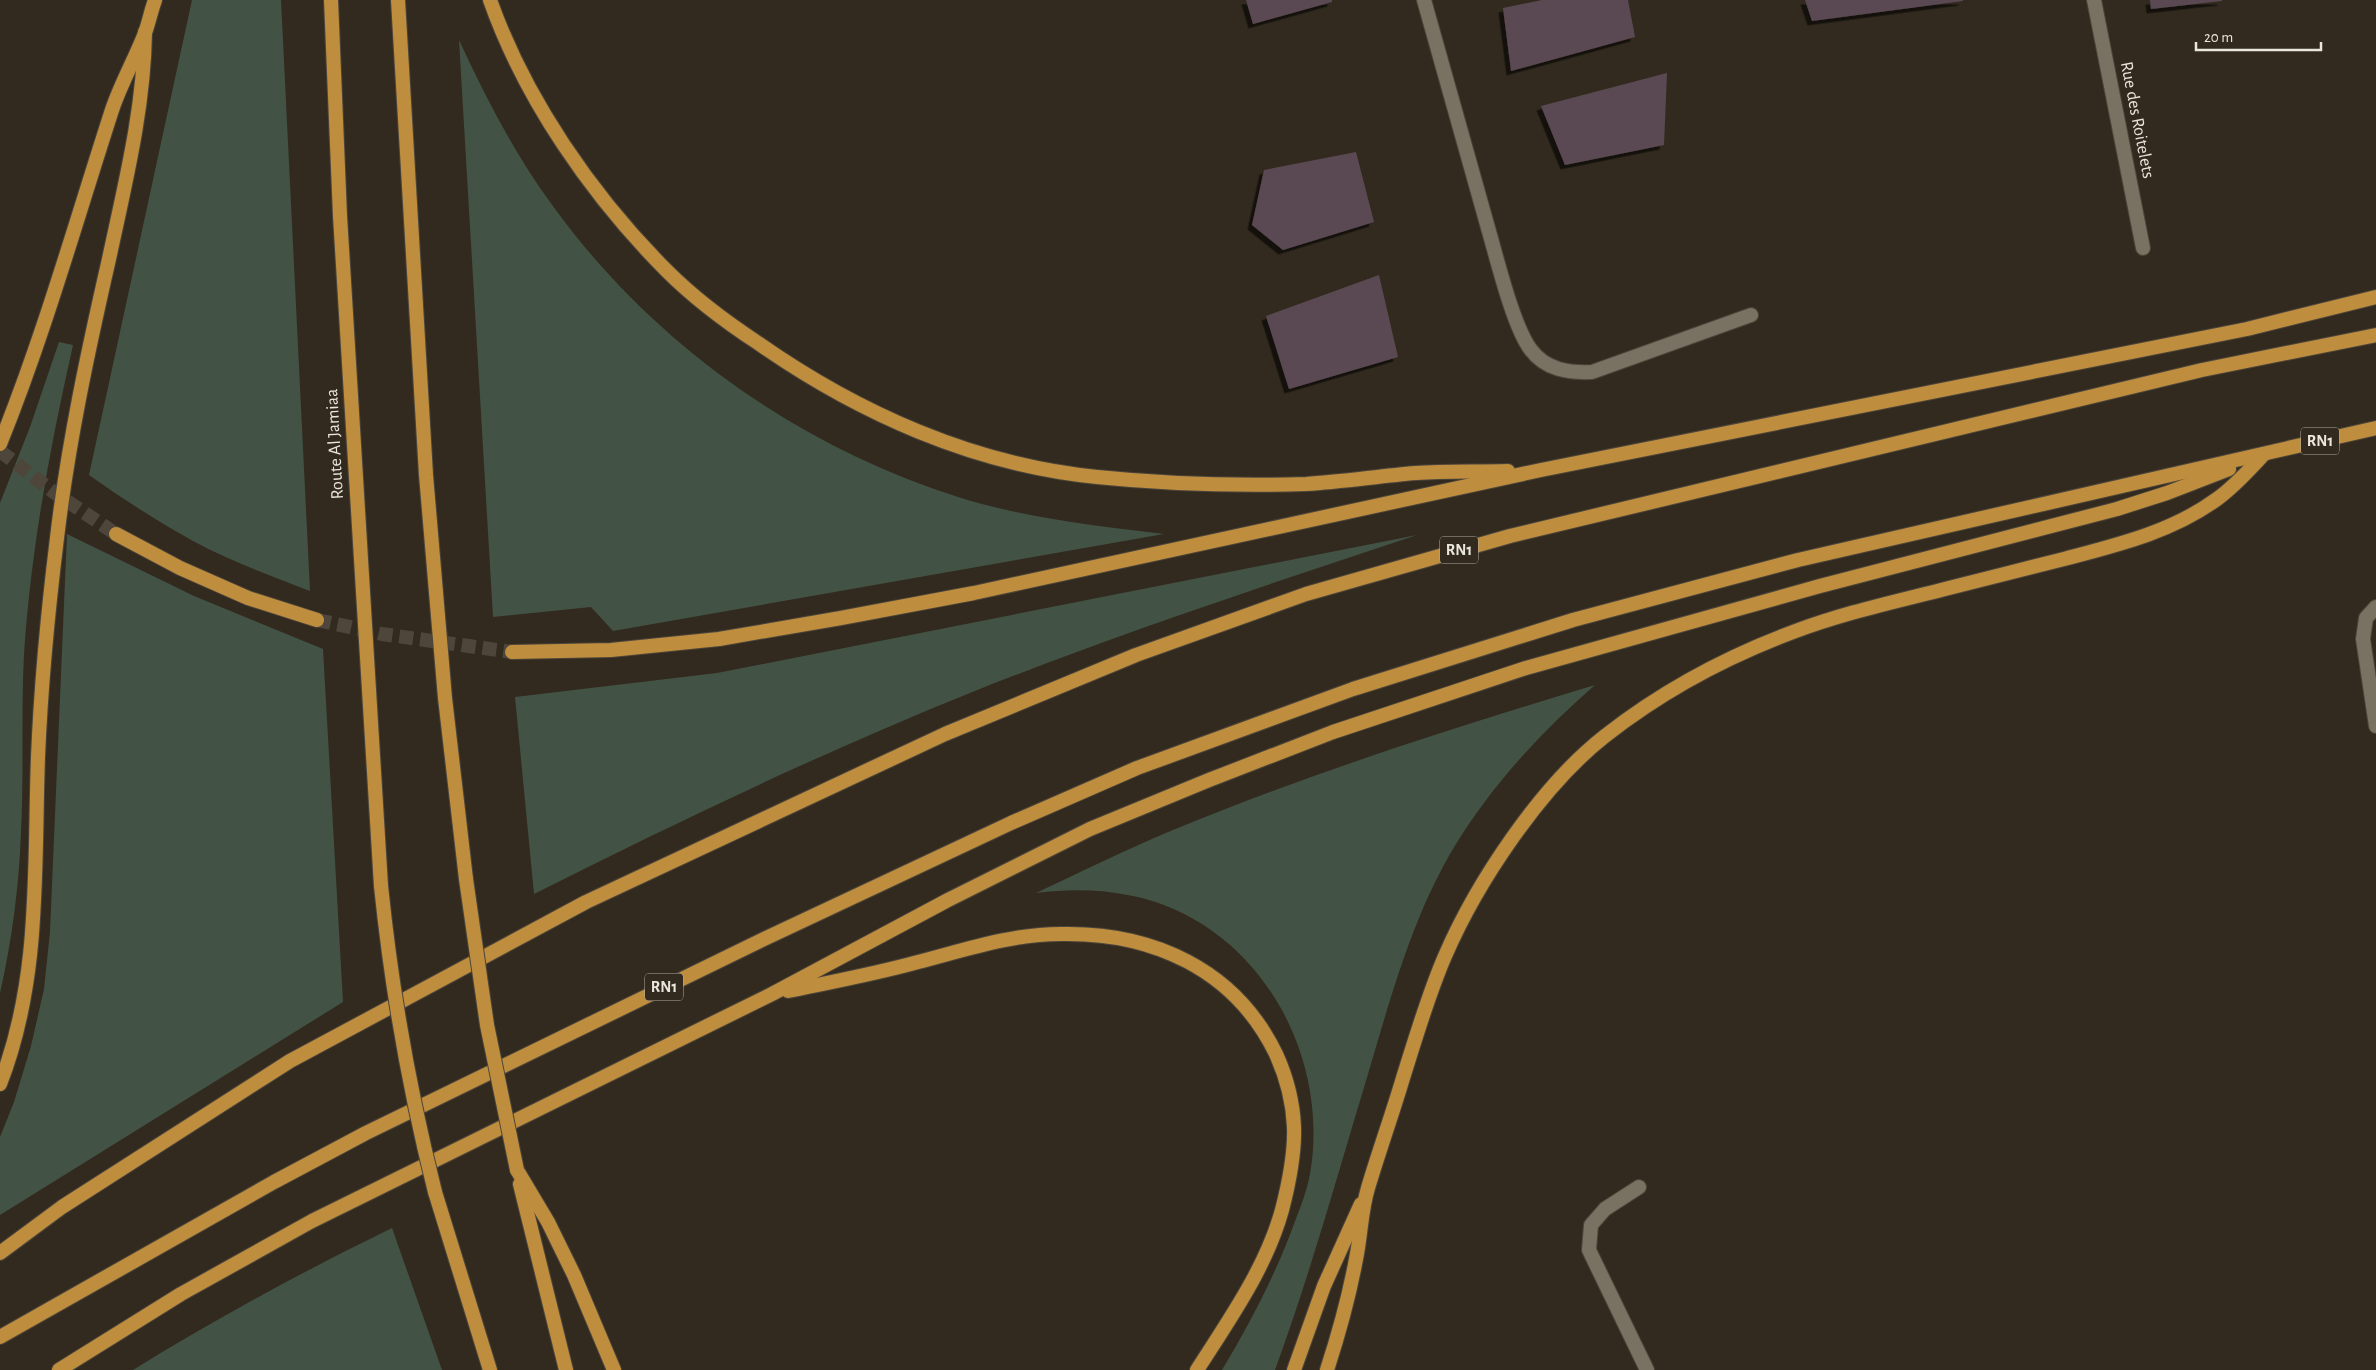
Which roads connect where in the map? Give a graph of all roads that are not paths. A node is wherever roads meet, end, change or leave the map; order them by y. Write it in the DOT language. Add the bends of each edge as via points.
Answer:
graph roads {
  1 [pos="154,0"];
  2 [pos="330,0"];
  3 [pos="398,0"];
  4 [pos="490,0"];
  5 [pos="1424,0"];
  6 [pos="2094,0"];
  7 [pos="145,32"];
  8 [pos="2143,248"];
  9 [pos="2376,297"];
  10 [pos="1750,315"];
  11 [pos="2376,335"];
  12 [pos="2376,428"];
  13 [pos="0,444"];
  14 [pos="2264,454"];
  15 [pos="1541,470"];
  16 [pos="116,534"];
  17 [pos="2376,607"];
  18 [pos="318,620"];
  19 [pos="512,652"];
  20 [pos="2376,726"];
  21 [pos="772,994"];
  22 [pos="0,1084"];
  23 [pos="517,1170"];
  24 [pos="1639,1186"];
  25 [pos="1367,1192"];
  26 [pos="0,1253"];
  27 [pos="0,1337"];
  28 [pos="59,1370"];
  29 [pos="490,1370"];
  30 [pos="566,1370"];
  31 [pos="614,1370"];
  32 [pos="1197,1370"];
  33 [pos="1294,1370"];
  34 [pos="1327,1370"];
  35 [pos="1647,1370"];
  1 -- 7 [label="highway"];
  2 -- 29 [label="highway, Route Al Jamiaa, bridge" via="381,886 389,964 416,1116 435,1192"];
  3 -- 23 [label="highway, bridge" via="426,475 445,698 487,1025"];
  4 -- 15 [label="highway" via="544,117 601,196 667,271 728,322 802,374 862,407 951,445 1031,468 1096,477 1193,484 1307,484 1417,473"];
  5 -- 10 [label="street" via="1499,265 1522,336 1531,350 1559,370 1592,372"];
  6 -- 8 [label="street, Rue des Roitelets"];
  7 -- 13 [label="highway" via="113,108 59,279"];
  7 -- 22 [label="highway" via="145,71 136,131 79,405 57,535 40,729 34,926 19,1025"];
  9 -- 15 [label="highway" via="2247,329"];
  11 -- 26 [label="highway, RN1" via="2202,370 1510,536 1306,594 1136,655 945,734 586,902 290,1061 62,1207"];
  12 -- 14 [label="highway, RN1"];
  14 -- 21 [label="highway" via="2167,493 2117,509 1624,640 1438,696 1333,732 1090,829"];
  14 -- 25 [label="highway" via="2217,499 2160,530 2098,550 1846,614 1794,632 1743,652 1694,677 1603,737 1529,816 1497,860 1470,906 1446,954 1427,1005"];
  14 -- 27 [label="highway, RN1" via="1798,560 1573,620 1353,689 1137,768 1011,823 764,939 374,1129"];
  15 -- 19 [label="highway" via="984,591 841,618 719,639 611,650"];
  16 -- 18 [label="highway" via="180,568 231,590"];
  17 -- 20 [label="street" via="2366,618 2363,638"];
  21 -- 28 [label="highway" via="312,1221 181,1294"];
  21 -- 32 [label="highway" via="870,974 1010,938 1061,934 1114,936 1151,946 1197,966 1229,988 1260,1026 1281,1066 1293,1117 1293,1155 1281,1212 1256,1272"];
  23 -- 30 [label="highway"];
  23 -- 31 [label="highway" via="548,1222"];
  24 -- 35 [label="street" via="1605,1209 1591,1226 1589,1250"];
  25 -- 33 [label="highway" via="1336,1254"];
  25 -- 34 [label="highway" via="1344,1316"];
}
